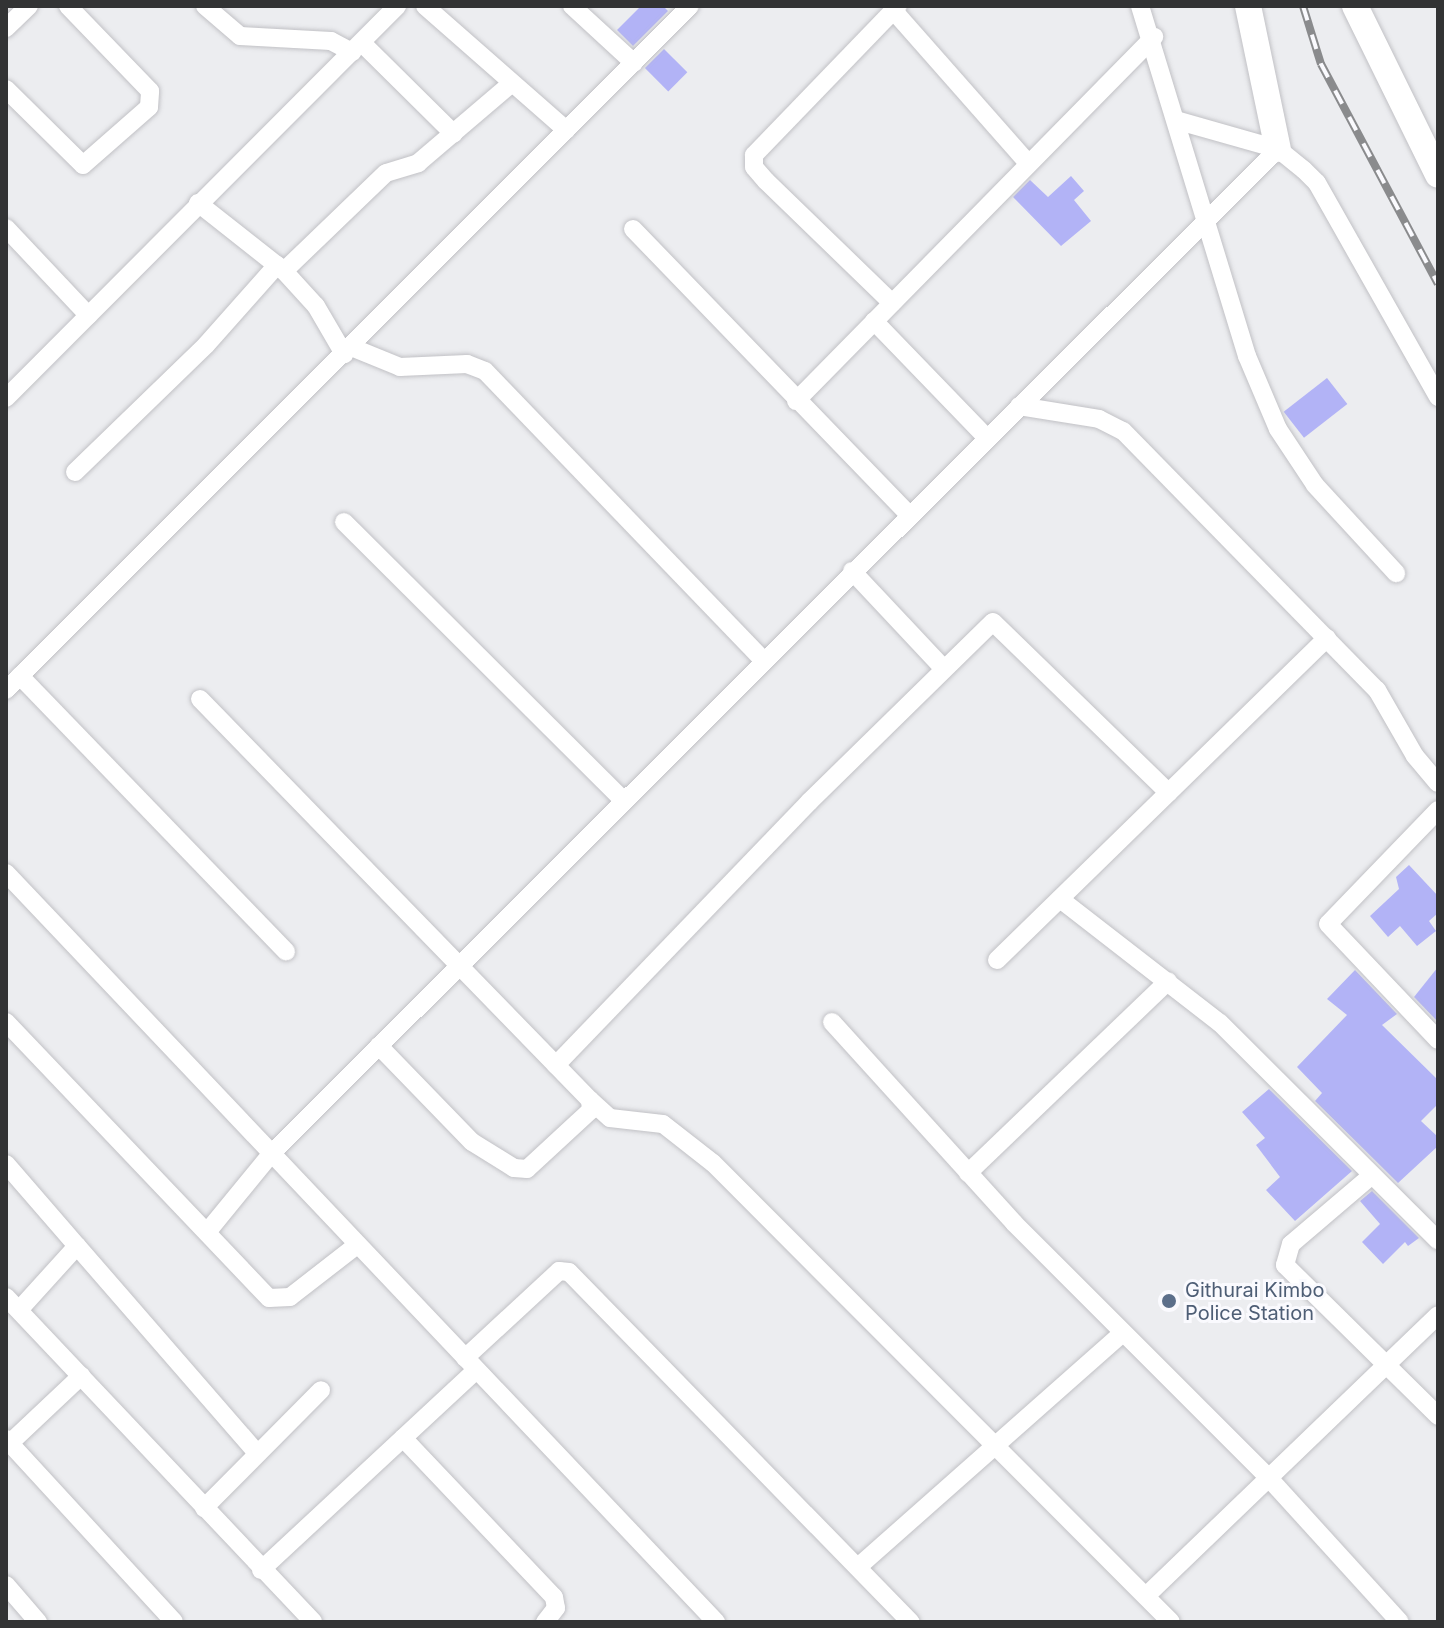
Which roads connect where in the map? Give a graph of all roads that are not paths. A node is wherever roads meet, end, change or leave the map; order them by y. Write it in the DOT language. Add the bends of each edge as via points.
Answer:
graph roads {
  1 [pos="29,6"];
  2 [pos="68,6"];
  3 [pos="205,6"];
  4 [pos="397,6"];
  5 [pos="425,6"];
  6 [pos="572,6"];
  7 [pos="690,6"];
  8 [pos="1140,6"];
  9 [pos="1248,6"];
  10 [pos="1355,6"];
  11 [pos="895,8"];
  12 [pos="6,28"];
  13 [pos="1154,37"];
  14 [pos="357,48"];
  15 [pos="634,63"];
  16 [pos="512,83"];
  17 [pos="6,89"];
  18 [pos="1179,121"];
  19 [pos="566,130"];
  20 [pos="454,134"];
  21 [pos="1278,149"];
  22 [pos="1027,162"];
  23 [pos="1438,175"];
  24 [pos="198,203"];
  25 [pos="1209,217"];
  26 [pos="633,229"];
  27 [pos="8,234"];
  28 [pos="281,268"];
  29 [pos="892,303"];
  30 [pos="88,315"];
  31 [pos="874,321"];
  32 [pos="348,350"];
  33 [pos="1438,397"];
  34 [pos="6,398"];
  35 [pos="796,401"];
  36 [pos="1019,406"];
  37 [pos="987,438"];
  38 [pos="75,472"];
  39 [pos="909,515"];
  40 [pos="344,522"];
  41 [pos="852,571"];
  42 [pos="1396,573"];
  43 [pos="1327,638"];
  44 [pos="762,659"];
  45 [pos="944,669"];
  46 [pos="20,676"];
  47 [pos="6,690"];
  48 [pos="200,699"];
  49 [pos="1438,783"];
  50 [pos="1169,793"];
  51 [pos="624,801"];
  52 [pos="1438,810"];
  53 [pos="6,873"];
  54 [pos="1060,899"];
  55 [pos="286,951"];
  56 [pos="997,960"];
  57 [pos="462,968"];
  58 [pos="1168,981"];
  59 [pos="6,1022"];
  60 [pos="832,1022"];
  61 [pos="1438,1040"];
  62 [pos="379,1046"];
  63 [pos="556,1065"];
  64 [pos="590,1100"];
  65 [pos="271,1154"];
  66 [pos="6,1164"];
  67 [pos="968,1173"];
  68 [pos="1371,1176"];
  69 [pos="208,1231"];
  70 [pos="1438,1240"];
  71 [pos="357,1245"];
  72 [pos="77,1246"];
  73 [pos="12,1303"];
  74 [pos="1438,1315"];
  75 [pos="1121,1334"];
  76 [pos="1389,1362"];
  77 [pos="471,1364"];
  78 [pos="81,1376"];
  79 [pos="321,1390"];
  80 [pos="1438,1416"];
  81 [pos="403,1438"];
  82 [pos="8,1441"];
  83 [pos="995,1450"];
  84 [pos="257,1453"];
  85 [pos="1267,1476"];
  86 [pos="204,1508"];
  87 [pos="858,1567"];
  88 [pos="261,1570"];
  89 [pos="6,1585"];
  90 [pos="1146,1596"];
  91 [pos="706,1618"];
  92 [pos="38,1622"];
  93 [pos="174,1622"];
  94 [pos="313,1622"];
  95 [pos="545,1622"];
  96 [pos="910,1622"];
  97 [pos="1171,1622"];
  98 [pos="1400,1622"];
  1 -- 12 [label="street"];
  2 -- 17 [label="street" via="150,91 149,107 83,165"];
  3 -- 14 [label="street" via="240,36 331,41"];
  4 -- 14 [label="street"];
  5 -- 16 [label="street"];
  6 -- 15 [label="street"];
  7 -- 15 [label="street"];
  8 -- 13 [label="street"];
  9 -- 21 [label="street"];
  10 -- 23 [label="street"];
  11 -- 22 [label="street"];
  11 -- 29 [label="street" via="754,155 754,167 766,181"];
  13 -- 18 [label="street"];
  13 -- 22 [label="street"];
  14 -- 20 [label="street"];
  14 -- 24 [label="street"];
  15 -- 19 [label="street"];
  16 -- 19 [label="street"];
  16 -- 20 [label="street"];
  18 -- 21 [label="street"];
  18 -- 25 [label="street"];
  19 -- 32 [label="street"];
  20 -- 28 [label="street" via="418,163 386,173"];
  21 -- 25 [label="street"];
  21 -- 33 [label="street" via="1317,183"];
  22 -- 29 [label="street"];
  24 -- 28 [label="street"];
  24 -- 30 [label="street"];
  25 -- 36 [label="street"];
  25 -- 42 [label="street" via="1247,356 1278,429 1315,485"];
  26 -- 35 [label="street"];
  27 -- 30 [label="street"];
  28 -- 32 [label="street"];
  28 -- 38 [label="street"];
  29 -- 31 [label="street"];
  30 -- 34 [label="street"];
  31 -- 35 [label="street"];
  31 -- 37 [label="street"];
  32 -- 44 [label="street" via="400,367 467,364 485,371"];
  32 -- 46 [label="street"];
  35 -- 39 [label="street"];
  36 -- 37 [label="street"];
  36 -- 43 [label="street" via="1099,419 1123,431"];
  37 -- 39 [label="street"];
  39 -- 41 [label="street"];
  40 -- 51 [label="street"];
  41 -- 44 [label="street"];
  41 -- 45 [label="street"];
  43 -- 49 [label="street" via="1377,690 1415,756"];
  43 -- 50 [label="street"];
  44 -- 51 [label="street"];
  45 -- 50 [label="street" via="985,627 1002,625"];
  45 -- 63 [label="street"];
  46 -- 47 [label="street"];
  46 -- 55 [label="street"];
  48 -- 57 [label="street"];
  50 -- 54 [label="street"];
  51 -- 57 [label="street"];
  52 -- 61 [label="street" via="1328,924"];
  53 -- 65 [label="street"];
  54 -- 56 [label="street"];
  54 -- 58 [label="street"];
  57 -- 62 [label="street"];
  57 -- 63 [label="street"];
  58 -- 67 [label="street"];
  58 -- 68 [label="street" via="1220,1023"];
  59 -- 69 [label="street"];
  60 -- 67 [label="street"];
  62 -- 64 [label="street" via="472,1142 514,1168 527,1169 584,1120"];
  62 -- 65 [label="street"];
  63 -- 64 [label="street"];
  64 -- 83 [label="street" via="610,1118 663,1124 680,1134"];
  65 -- 69 [label="street"];
  65 -- 71 [label="street"];
  66 -- 72 [label="street"];
  67 -- 75 [label="street"];
  68 -- 70 [label="street"];
  68 -- 76 [label="street" via="1291,1244 1285,1265 1329,1313"];
  69 -- 71 [label="street" via="269,1298 279,1301"];
  71 -- 77 [label="street"];
  72 -- 73 [label="street"];
  72 -- 84 [label="street"];
  73 -- 78 [label="street"];
  74 -- 76 [label="street"];
  75 -- 83 [label="street"];
  75 -- 85 [label="street"];
  76 -- 80 [label="street"];
  76 -- 85 [label="street"];
  77 -- 81 [label="street"];
  77 -- 87 [label="street" via="564,1269"];
  77 -- 91 [label="street"];
  78 -- 82 [label="street"];
  78 -- 86 [label="street"];
  79 -- 84 [label="street"];
  81 -- 88 [label="street"];
  81 -- 95 [label="street" via="554,1597 556,1608"];
  82 -- 93 [label="street"];
  83 -- 87 [label="street"];
  83 -- 90 [label="street"];
  84 -- 86 [label="street"];
  85 -- 90 [label="street"];
  85 -- 98 [label="street"];
  86 -- 88 [label="street"];
  87 -- 96 [label="street"];
  88 -- 94 [label="street"];
  89 -- 92 [label="street"];
  90 -- 97 [label="street"];
}
